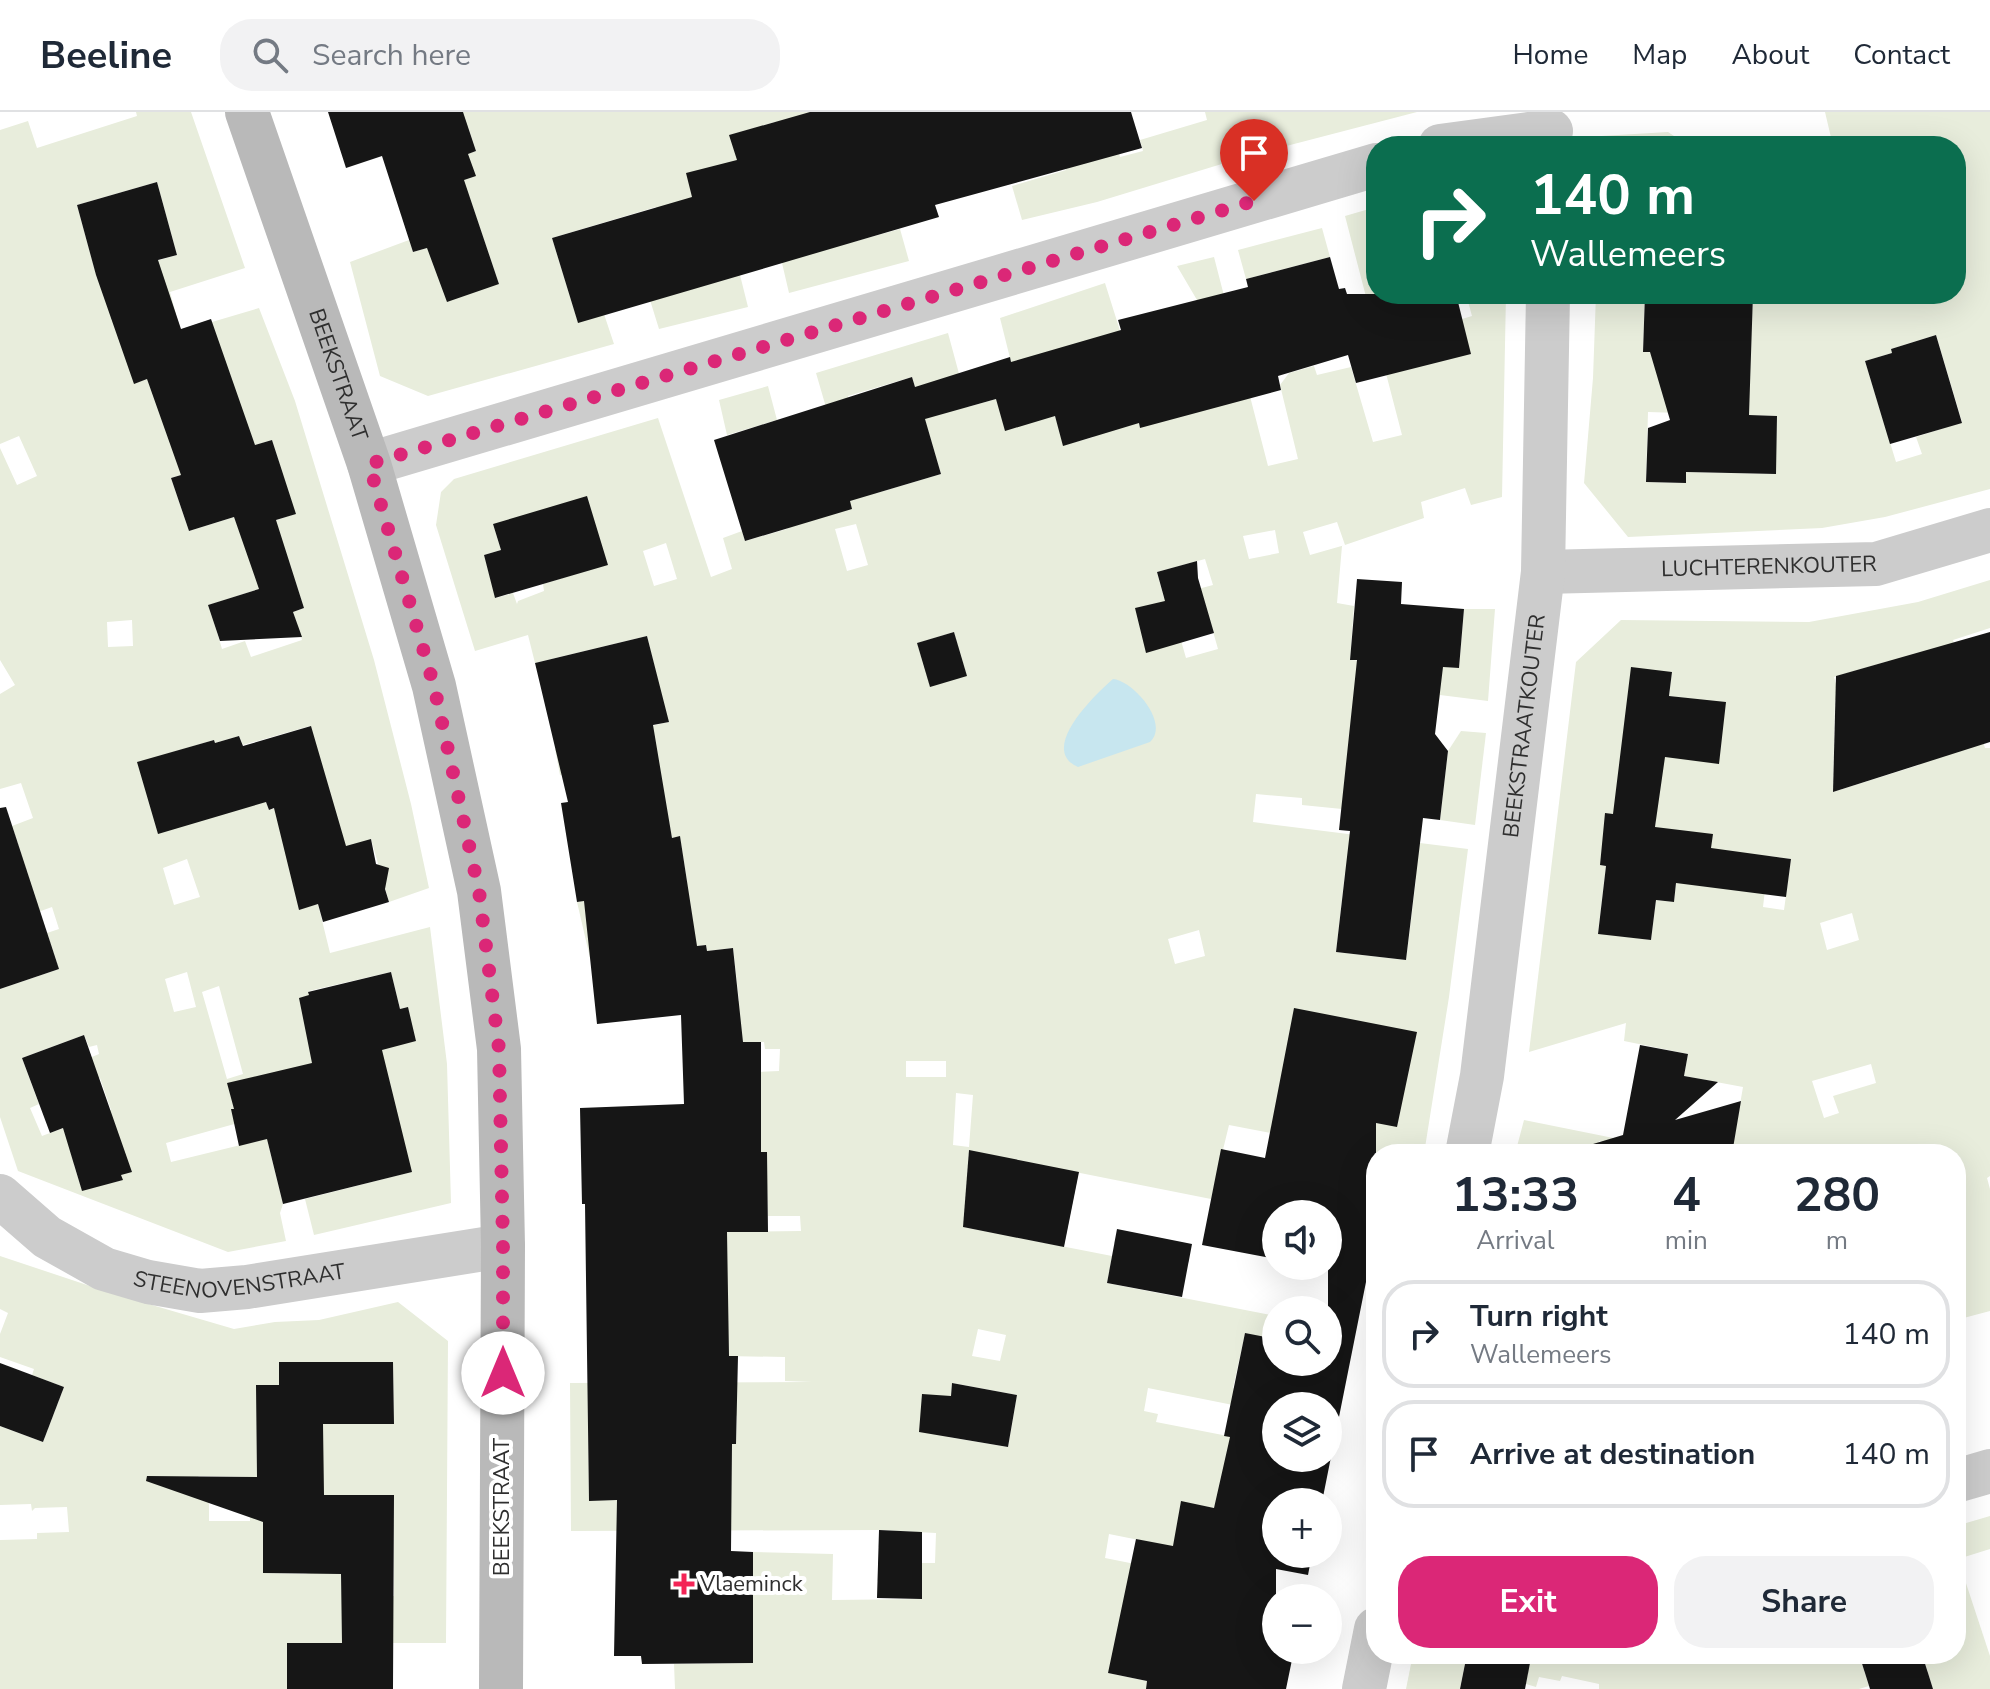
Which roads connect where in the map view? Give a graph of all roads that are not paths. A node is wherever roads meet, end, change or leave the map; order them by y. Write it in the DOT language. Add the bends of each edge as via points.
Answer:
graph roads {
  1 [pos="247,112"];
  2 [pos="1551,130"];
  3 [pos="1509,136"];
  4 [pos="1366,168"];
  5 [pos="1548,304"];
  6 [pos="369,464"];
  7 [pos="1990,530"];
  8 [pos="1543,572"];
  9 [pos="1469,1144"];
  10 [pos="0,1196"];
  11 [pos="503,1246"];
  12 [pos="1990,1471"];
  13 [pos="1966,1478"];
  14 [pos="1369,1664"];
  15 [pos="501,1689"];
  16 [pos="1364,1689"];
  1 -- 6 [label="street, BEEKSTRAAT"];
  2 -- 3 [label="street"];
  4 -- 6 [label="street"];
  5 -- 8 [label="street, BEEKSTRAATKOUTER"];
  6 -- 11 [label="street, BEEKSTRAAT" via="434,686 479,891 499,1049"];
  7 -- 8 [label="street, LUCHTERENKOUTER" via="1876,564"];
  8 -- 9 [label="street, BEEKSTRAATKOUTER" via="1482,1076"];
  10 -- 11 [label="street, STEENOVENSTRAAT" via="47,1237 104,1269 200,1291"];
  11 -- 15 [label="street, BEEKSTRAAT"];
  12 -- 13 [label="street"];
  14 -- 16 [label="street"];
}
